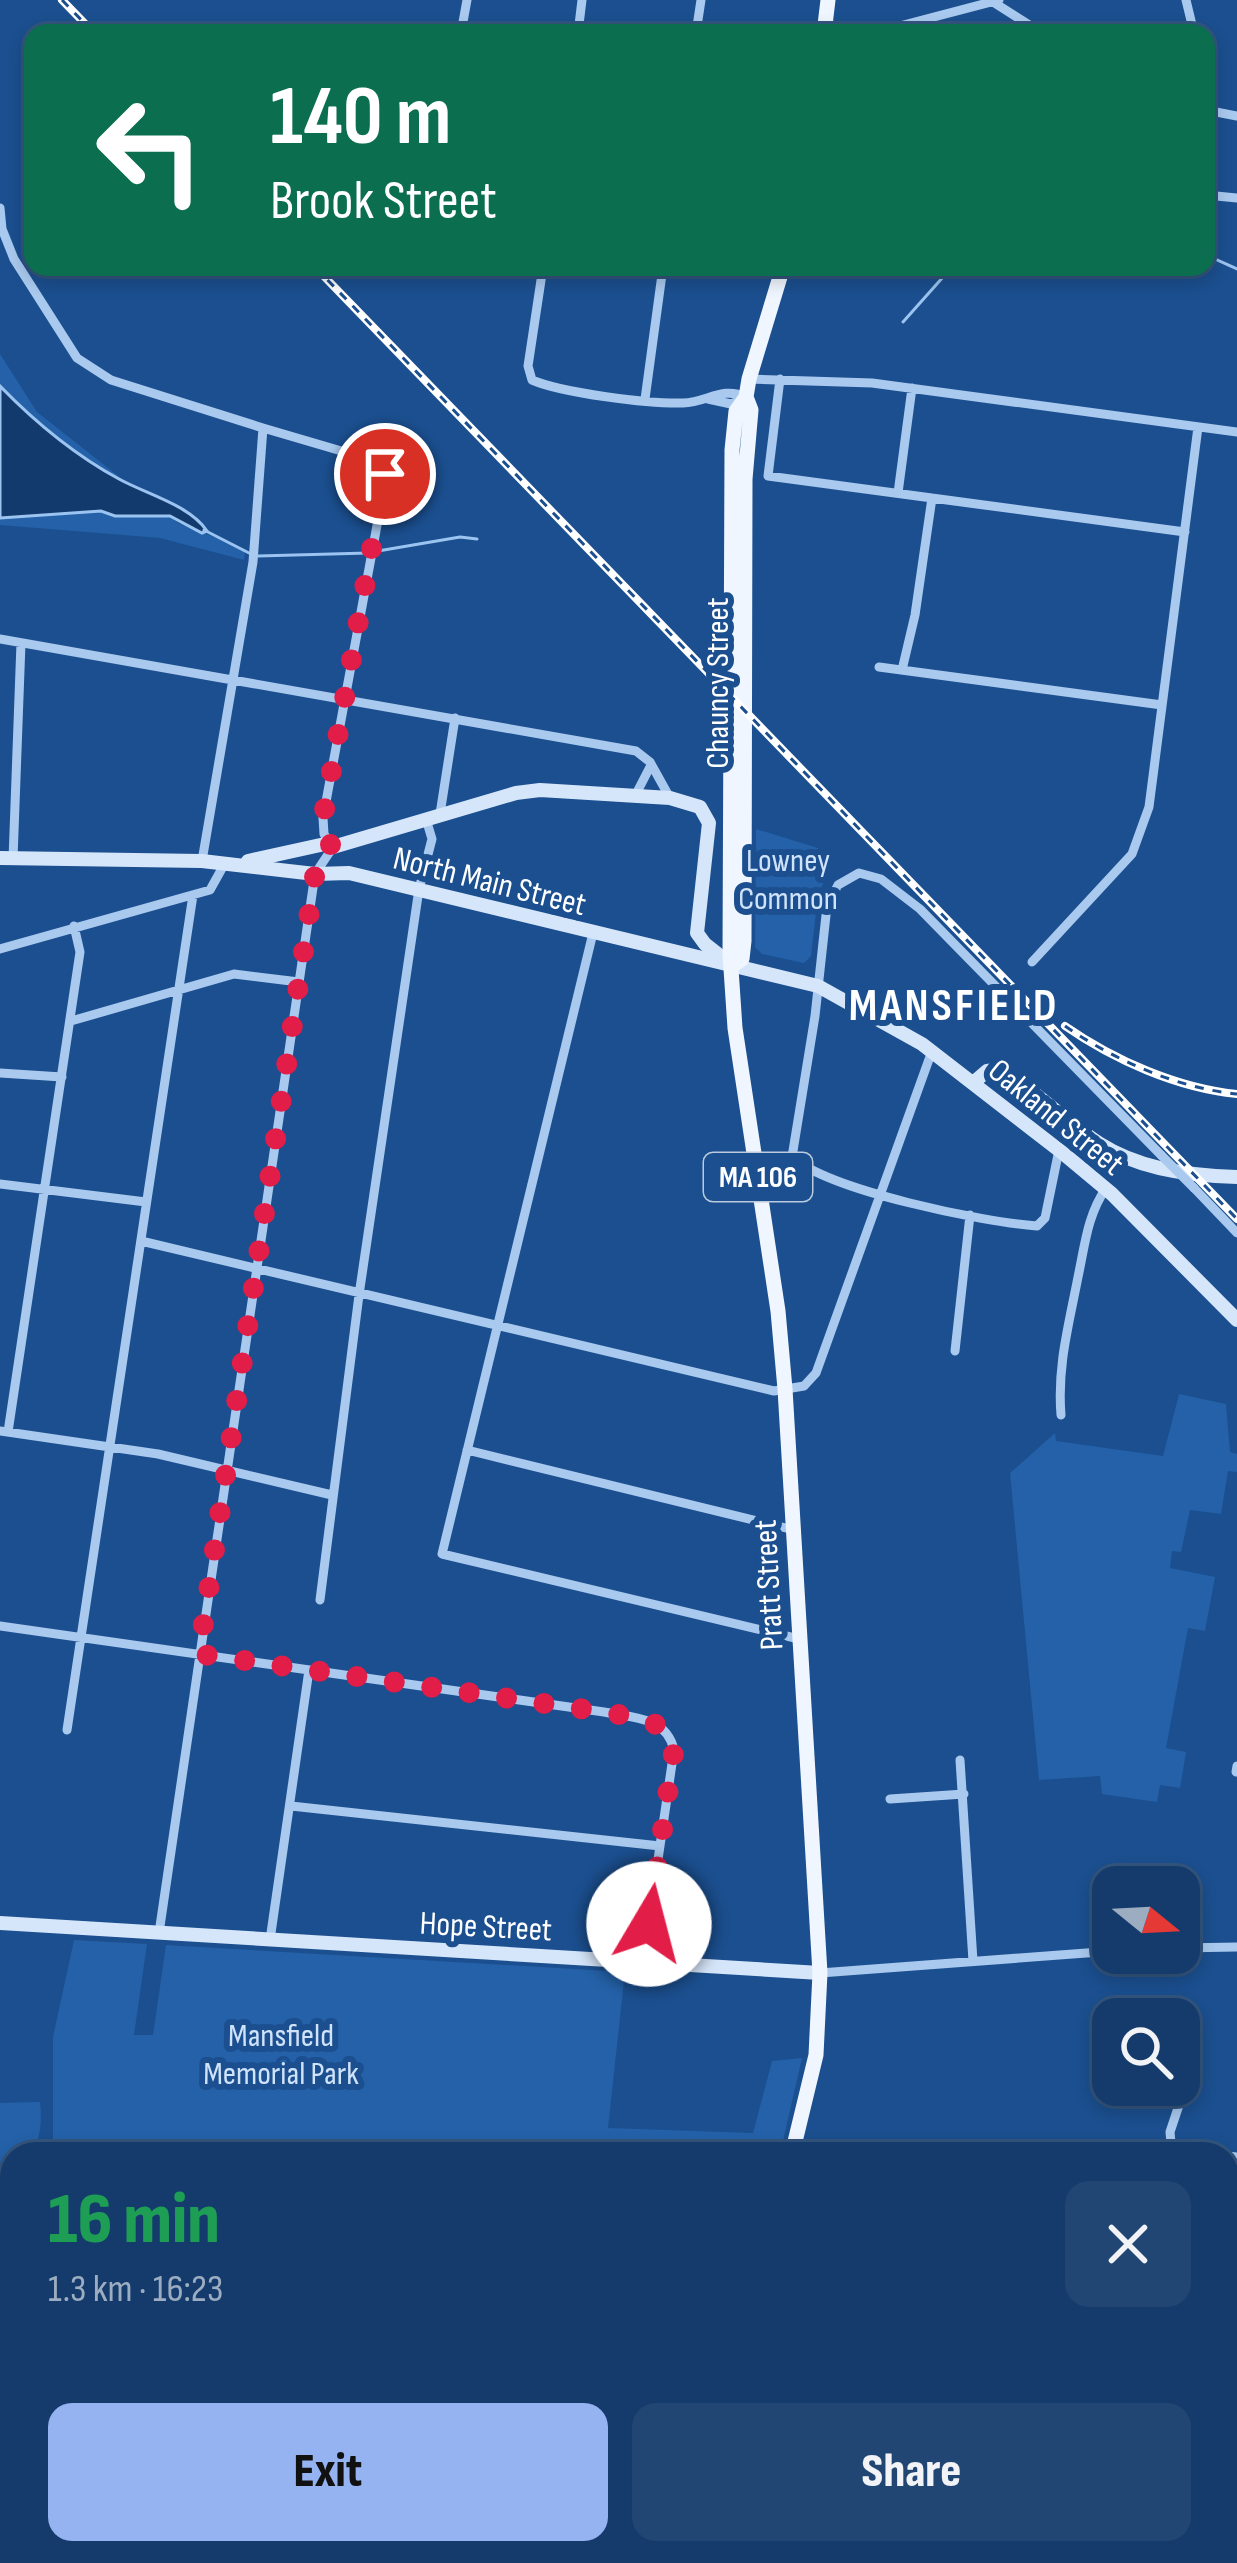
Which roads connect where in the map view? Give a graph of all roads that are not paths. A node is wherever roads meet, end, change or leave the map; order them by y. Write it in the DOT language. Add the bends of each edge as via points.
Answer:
graph roads {
  1 [pos="996,1"];
  2 [pos="927,24"];
  3 [pos="1029,24"];
  4 [pos="0,208"];
  5 [pos="1,229"];
  6 [pos="24,273"];
  7 [pos="25,276"];
  8 [pos="542,276"];
  9 [pos="663,276"];
  10 [pos="780,276"];
  11 [pos="749,379"];
  12 [pos="780,380"];
  13 [pos="912,388"];
  14 [pos="746,397"];
  15 [pos="645,398"];
  16 [pos="263,428"];
  17 [pos="1198,428"];
  18 [pos="1237,432"];
  19 [pos="898,493"];
  20 [pos="932,498"];
  21 [pos="1185,532"];
  22 [pos="0,639"];
  23 [pos="21,643"];
  24 [pos="879,667"];
  25 [pos="902,670"];
  26 [pos="233,680"];
  27 [pos="345,698"];
  28 [pos="1162,705"];
  29 [pos="455,718"];
  30 [pos="651,765"];
  31 [pos="635,796"];
  32 [pos="670,798"];
  33 [pos="433,816"];
  34 [pos="332,847"];
  35 [pos="6,858"];
  36 [pos="202,861"];
  37 [pos="225,863"];
  38 [pos="349,873"];
  39 [pos="315,874"];
  40 [pos="419,889"];
  41 [pos="193,895"];
  42 [pos="74,926"];
  43 [pos="593,933"];
  44 [pos="697,933"];
  45 [pos="660,948"];
  46 [pos="0,949"];
  47 [pos="1032,962"];
  48 [pos="733,965"];
  49 [pos="298,982"];
  50 [pos="818,986"];
  51 [pos="178,987"];
  52 [pos="71,1021"];
  53 [pos="932,1051"];
  54 [pos="0,1073"];
  55 [pos="62,1077"];
  56 [pos="973,1083"];
  57 [pos="1059,1150"];
  58 [pos="1237,1177"];
  59 [pos="0,1184"];
  60 [pos="1106,1188"];
  61 [pos="45,1190"];
  62 [pos="879,1196"];
  63 [pos="146,1202"];
  64 [pos="970,1215"];
  65 [pos="1237,1233"];
  66 [pos="141,1241"];
  67 [pos="257,1269"];
  68 [pos="359,1295"];
  69 [pos="1237,1321"];
  70 [pos="497,1326"];
  71 [pos="955,1351"];
  72 [pos="785,1389"];
  73 [pos="1061,1415"];
  74 [pos="4,1432"];
  75 [pos="112,1445"];
  76 [pos="467,1450"];
  77 [pos="227,1470"];
  78 [pos="332,1495"];
  79 [pos="794,1530"];
  80 [pos="320,1600"];
  81 [pos="0,1626"];
  82 [pos="84,1637"];
  83 [pos="800,1639"];
  84 [pos="199,1654"];
  85 [pos="309,1670"];
  86 [pos="68,1730"];
  87 [pos="960,1760"];
  88 [pos="964,1794"];
  89 [pos="890,1799"];
  90 [pos="291,1806"];
  91 [pos="660,1846"];
  92 [pos="0,1923"];
  93 [pos="159,1933"];
  94 [pos="270,1940"];
  95 [pos="1237,1947"];
  96 [pos="1200,1948"];
  97 [pos="1092,1952"];
  98 [pos="973,1961"];
  99 [pos="643,1962"];
  100 [pos="820,1972"];
  101 [pos="1179,2106"];
  102 [pos="795,2142"];
  103 [pos="1172,2142"];
  1 -- 2 [label="street"];
  1 -- 3 [label="street"];
  4 -- 5 [label="street"];
  5 -- 6 [label="street"];
  7 -- 16 [label="street" via="88,368"];
  8 -- 15 [label="street" via="532,380"];
  9 -- 15 [label="street"];
  10 -- 11 [label="main road, Chauncy Street / MA 106"];
  11 -- 12 [label="street"];
  11 -- 14 [label="main road, Chauncy Street / MA 106"];
  12 -- 13 [label="street"];
  12 -- 19 [label="street" via="768,476"];
  13 -- 17 [label="street"];
  13 -- 19 [label="street"];
  14 -- 15 [label="street" via="731,404"];
  14 -- 48 [label="main road, Chauncy Street / MA 106" via="744,941"];
  16 -- 26 [label="street" via="254,562"];
  16 -- 27 [label="street" via="383,466"];
  17 -- 18 [label="street"];
  17 -- 21 [label="street"];
  19 -- 20 [label="street"];
  20 -- 21 [label="street"];
  20 -- 25 [label="street"];
  21 -- 28 [label="street"];
  22 -- 23 [label="street"];
  23 -- 26 [label="street"];
  23 -- 35 [label="street"];
  24 -- 25 [label="street"];
  25 -- 28 [label="street"];
  26 -- 27 [label="street"];
  26 -- 36 [label="street"];
  27 -- 29 [label="street"];
  27 -- 34 [label="street" via="323,818"];
  28 -- 47 [label="street" via="1149,807 1132,854"];
  29 -- 30 [label="street" via="636,751"];
  29 -- 33 [label="street"];
  30 -- 31 [label="street"];
  30 -- 32 [label="street"];
  31 -- 32 [label="main road"];
  31 -- 33 [label="main road" via="540,790"];
  32 -- 44 [label="main road" via="695,803 709,823"];
  33 -- 34 [label="main road"];
  33 -- 40 [label="street"];
  34 -- 37 [label="main road"];
  34 -- 38 [label="main road"];
  34 -- 39 [label="street"];
  35 -- 36 [label="main road, North Main Street"];
  36 -- 37 [label="main road, North Main Street"];
  37 -- 39 [label="main road, North Main Street"];
  37 -- 41 [label="street" via="209,890"];
  38 -- 39 [label="main road, North Main Street"];
  38 -- 40 [label="main road, North Main Street"];
  39 -- 49 [label="street"];
  40 -- 43 [label="main road, North Main Street"];
  40 -- 68 [label="street"];
  41 -- 42 [label="street"];
  41 -- 51 [label="street"];
  42 -- 46 [label="street"];
  42 -- 52 [label="street" via="80,952"];
  43 -- 45 [label="main road, North Main Street"];
  43 -- 70 [label="street"];
  44 -- 45 [label="main road" via="683,946"];
  44 -- 48 [label="main road"];
  45 -- 48 [label="main road, North Main Street"];
  48 -- 50 [label="main road, North Main Street"];
  48 -- 72 [label="main road, Chauncy Street / MA 106"];
  49 -- 51 [label="street" via="233,974"];
  49 -- 67 [label="street"];
  50 -- 53 [label="main road, Oakland Street"];
  50 -- 62 [label="street" via="792,1156"];
  50 -- 65 [label="street, bridge" via="831,894 859,874 881,879 920,908"];
  51 -- 52 [label="street"];
  51 -- 63 [label="street"];
  52 -- 55 [label="street"];
  53 -- 56 [label="main road, Oakland Street"];
  53 -- 62 [label="street"];
  54 -- 55 [label="street"];
  55 -- 61 [label="street"];
  56 -- 57 [label="main road, Oakland Street"];
  56 -- 58 [label="main road" via="1001,1069 1122,1156"];
  57 -- 60 [label="main road, Oakland Street"];
  57 -- 64 [label="street" via="1041,1225"];
  59 -- 61 [label="street"];
  60 -- 69 [label="main road, Oakland Street"];
  60 -- 73 [label="street" via="1086,1232 1063,1344"];
  61 -- 63 [label="street"];
  61 -- 74 [label="street"];
  62 -- 64 [label="street"];
  62 -- 72 [label="street" via="813,1379"];
  63 -- 66 [label="street"];
  64 -- 71 [label="street"];
  66 -- 67 [label="street"];
  66 -- 75 [label="street"];
  67 -- 68 [label="street"];
  67 -- 77 [label="street"];
  68 -- 70 [label="street"];
  68 -- 78 [label="street"];
  70 -- 72 [label="street"];
  70 -- 76 [label="street"];
  72 -- 79 [label="main road, Pratt Street / MA 106"];
  74 -- 75 [label="street"];
  75 -- 77 [label="street"];
  75 -- 82 [label="street"];
  76 -- 79 [label="street"];
  76 -- 83 [label="street" via="442,1554"];
  77 -- 78 [label="street"];
  77 -- 84 [label="street"];
  78 -- 80 [label="street"];
  79 -- 83 [label="main road, Pratt Street / MA 106"];
  81 -- 82 [label="street"];
  82 -- 84 [label="street"];
  82 -- 86 [label="street"];
  83 -- 100 [label="main road, Pratt Street / MA 106"];
  84 -- 85 [label="street"];
  84 -- 93 [label="street"];
  85 -- 90 [label="street"];
  85 -- 91 [label="street" via="662,1725 674,1750"];
  87 -- 88 [label="street"];
  88 -- 89 [label="street"];
  88 -- 98 [label="street"];
  90 -- 91 [label="street"];
  90 -- 94 [label="street"];
  91 -- 99 [label="street"];
  92 -- 93 [label="main road, Hope Street"];
  93 -- 94 [label="main road, Hope Street"];
  94 -- 99 [label="main road, Hope Street"];
  95 -- 96 [label="street"];
  97 -- 98 [label="street, Hope Street"];
  98 -- 100 [label="street, Hope Street"];
  99 -- 100 [label="main road, Hope Street"];
  100 -- 102 [label="main road, Pratt Street / MA 106" via="816,2055"];
  101 -- 103 [label="street"];
}
